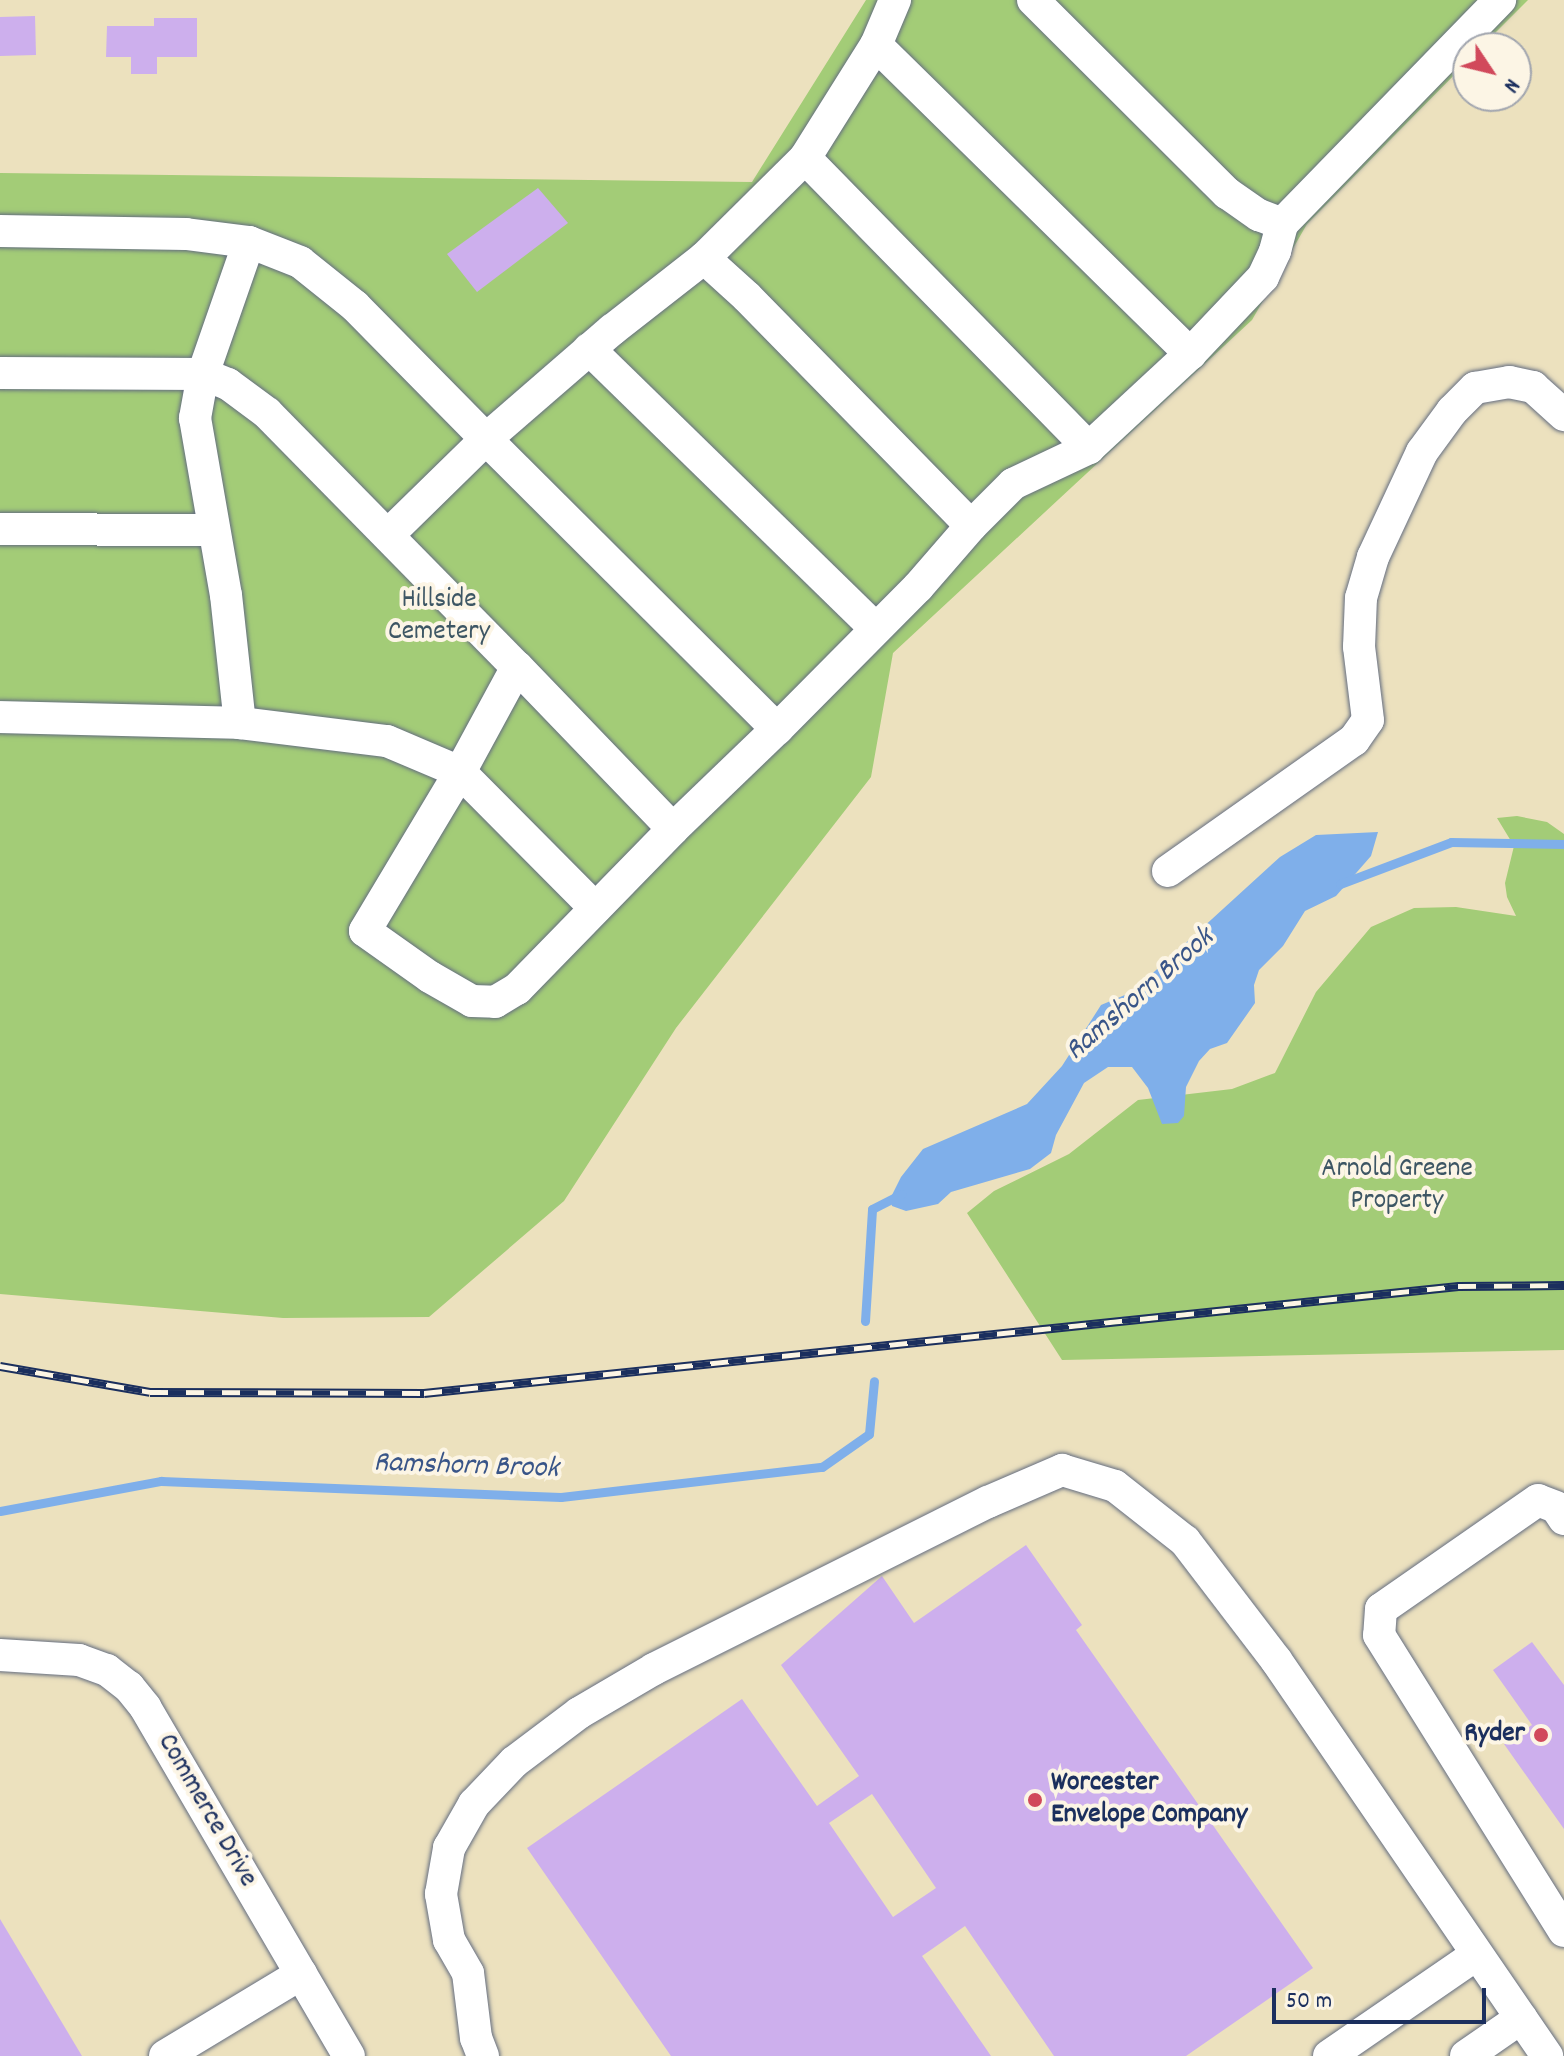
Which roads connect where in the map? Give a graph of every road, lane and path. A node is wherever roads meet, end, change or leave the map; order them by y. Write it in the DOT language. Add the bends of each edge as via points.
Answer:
graph roads {
  1 [pos="895,0"];
  2 [pos="1033,0"];
  3 [pos="1500,0"];
  4 [pos="876,45"];
  5 [pos="805,158"];
  6 [pos="1282,224"];
  7 [pos="0,231"];
  8 [pos="249,242"];
  9 [pos="704,258"];
  10 [pos="589,349"];
  11 [pos="1190,354"];
  12 [pos="0,373"];
  13 [pos="203,374"];
  14 [pos="1564,415"];
  15 [pos="486,439"];
  16 [pos="1089,448"];
  17 [pos="971,526"];
  18 [pos="0,529"];
  19 [pos="214,530"];
  20 [pos="389,534"];
  21 [pos="875,628"];
  22 [pos="517,667"];
  23 [pos="0,717"];
  24 [pos="240,723"];
  25 [pos="777,729"];
  26 [pos="460,772"];
  27 [pos="673,829"];
  28 [pos="1168,871"];
  29 [pos="595,908"];
  30 [pos="1564,1519"];
  31 [pos="0,1655"];
  32 [pos="1564,1931"];
  33 [pos="1476,1955"];
  34 [pos="301,1974"];
  35 [pos="1521,2018"];
  36 [pos="165,2056"];
  37 [pos="349,2056"];
  38 [pos="483,2056"];
  39 [pos="1329,2056"];
  40 [pos="1466,2056"];
  41 [pos="1547,2056"];
  1 -- 4 [label="lane"];
  2 -- 6 [label="lane" via="1227,193"];
  3 -- 6 [label="lane"];
  4 -- 5 [label="lane"];
  4 -- 11 [label="lane"];
  5 -- 9 [label="lane"];
  5 -- 16 [label="lane"];
  6 -- 11 [label="lane" via="1263,277"];
  7 -- 8 [label="lane" via="186,234"];
  8 -- 13 [label="lane"];
  8 -- 15 [label="lane" via="300,262 355,306"];
  9 -- 10 [label="lane"];
  9 -- 17 [label="lane"];
  10 -- 15 [label="lane"];
  10 -- 21 [label="lane"];
  11 -- 16 [label="lane"];
  12 -- 13 [label="lane"];
  13 -- 19 [label="lane" via="195,418"];
  13 -- 20 [label="lane" via="228,384 267,413"];
  14 -- 28 [label="lane" via="1533,387 1509,382 1475,388 1452,411 1422,452 1373,557 1361,598 1359,647 1368,720 1354,740"];
  15 -- 20 [label="lane"];
  15 -- 25 [label="lane"];
  16 -- 17 [label="lane" via="1013,484"];
  17 -- 21 [label="lane"];
  18 -- 19 [label="lane"];
  19 -- 24 [label="lane"];
  20 -- 22 [label="lane"];
  21 -- 25 [label="lane"];
  22 -- 26 [label="lane"];
  22 -- 27 [label="lane"];
  23 -- 24 [label="lane"];
  24 -- 26 [label="lane" via="387,741"];
  25 -- 27 [label="lane"];
  26 -- 29 [label="lane"];
  26 -- 29 [label="lane" via="365,931 472,1001 495,1002 517,989"];
  27 -- 29 [label="lane"];
  30 -- 32 [label="lane" via="1556,1507 1538,1500 1381,1609 1379,1635"];
  31 -- 34 [label="lane, Commerce Drive" via="79,1660 107,1670 129,1687"];
  33 -- 35 [label="lane"];
  33 -- 38 [label="lane" via="1276,1660 1185,1541 1115,1486 1062,1470 654,1669 579,1713 514,1762 474,1804 449,1848 441,1894 449,1940 468,1973"];
  33 -- 39 [label="lane"];
  34 -- 36 [label="lane"];
  34 -- 37 [label="lane, Commerce Drive"];
  35 -- 40 [label="lane"];
  35 -- 41 [label="lane"];
}
